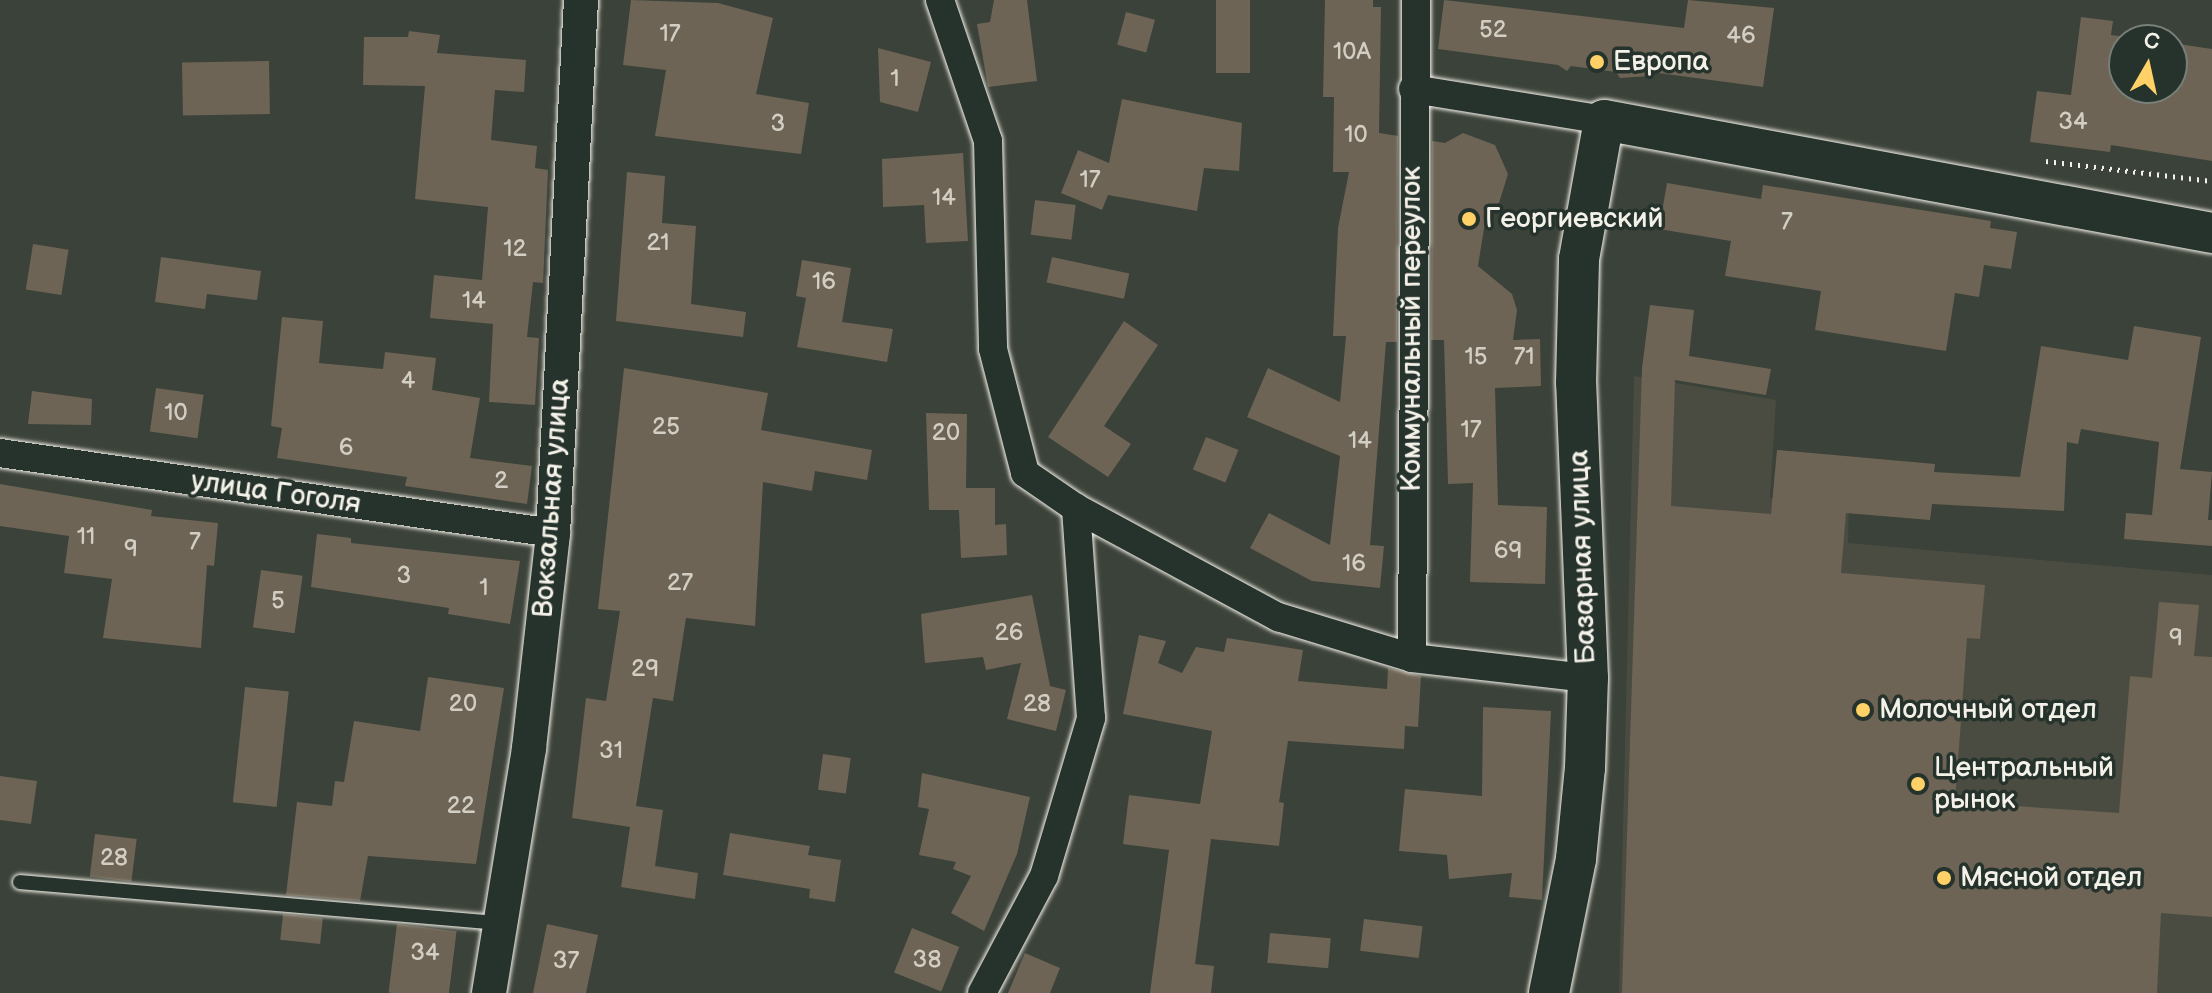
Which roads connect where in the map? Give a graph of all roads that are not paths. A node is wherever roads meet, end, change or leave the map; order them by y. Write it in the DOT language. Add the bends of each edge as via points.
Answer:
graph roads {
  1 [pos="581,0"];
  2 [pos="1416,0"];
  3 [pos="932,1"];
  4 [pos="1413,89"];
  5 [pos="1604,120"];
  6 [pos="2212,233"];
  7 [pos="0,453"];
  8 [pos="1076,508"];
  9 [pos="553,533"];
  10 [pos="1412,658"];
  11 [pos="1588,678"];
  12 [pos="20,882"];
  13 [pos="501,923"];
  14 [pos="489,993"];
  15 [pos="982,993"];
  16 [pos="1549,993"];
  1 -- 9 [label="street, Вокзальная улица"];
  2 -- 4 [label="street, Коммунальный переулок"];
  3 -- 8 [label="street" via="988,141 993,349 1025,473"];
  4 -- 5 [label="street"];
  4 -- 10 [label="street, Коммунальный переулок"];
  5 -- 6 [label="main road"];
  5 -- 11 [label="main road, Базарная улица" via="1578,290 1576,383"];
  7 -- 9 [label="street, улица Гоголя"];
  8 -- 10 [label="street" via="1278,617"];
  8 -- 15 [label="street" via="1091,718 1044,876"];
  9 -- 13 [label="street, Вокзальная улица" via="529,748"];
  10 -- 11 [label="street"];
  11 -- 16 [label="main road, Базарная улица" via="1576,859"];
  12 -- 13 [label="lane"];
  13 -- 14 [label="street, Вокзальная улица"];
}
